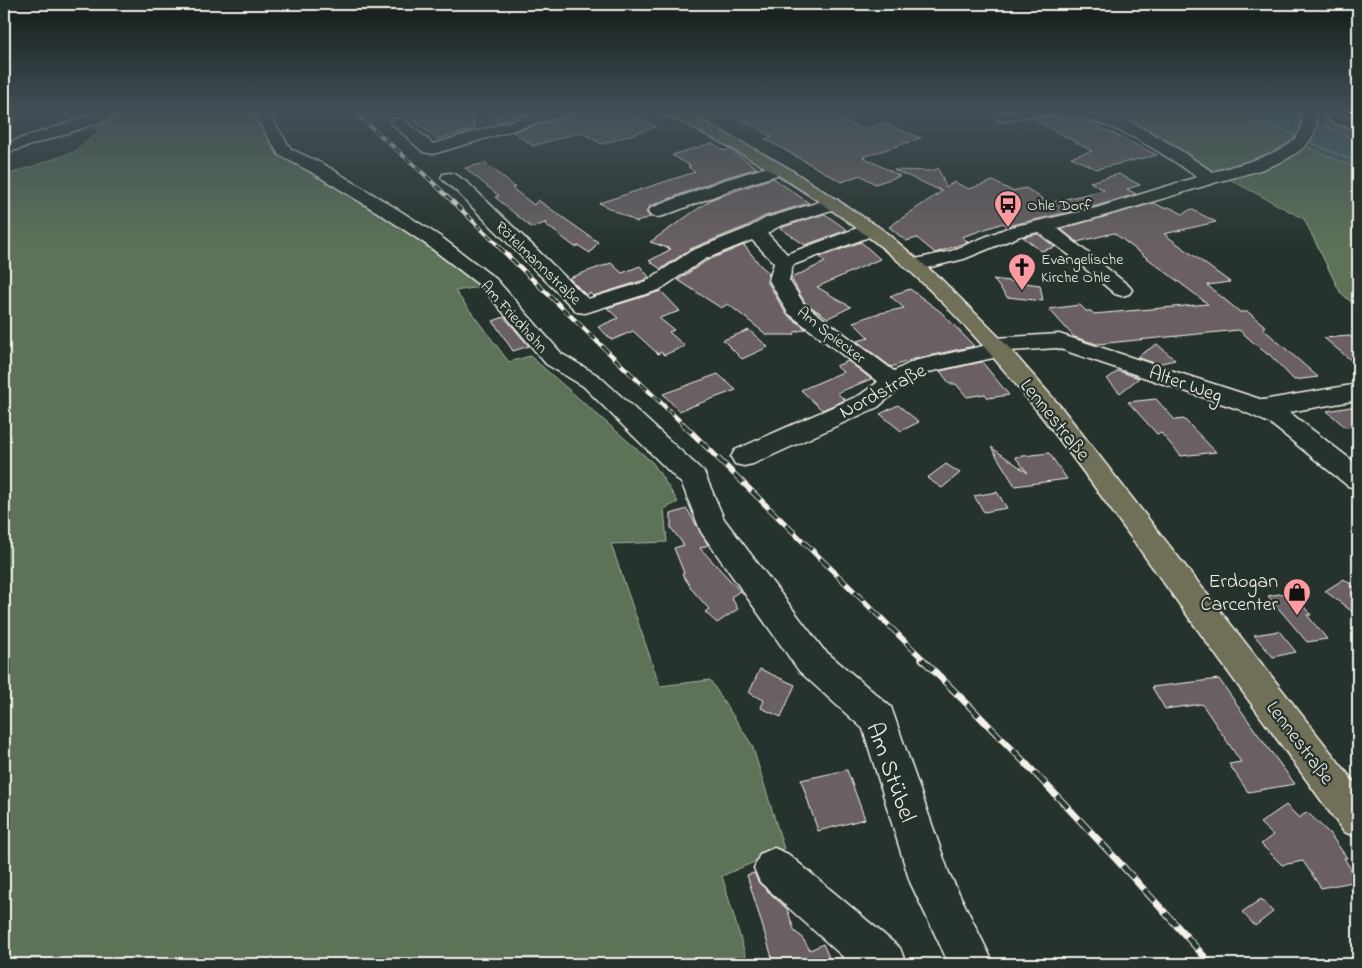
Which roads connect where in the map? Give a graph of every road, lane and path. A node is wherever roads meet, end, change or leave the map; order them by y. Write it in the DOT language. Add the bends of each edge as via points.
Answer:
graph roads {
  1 [pos="293,156"];
  2 [pos="756,156"];
  3 [pos="1182,156"];
  4 [pos="1277,156"];
  5 [pos="777,169"];
  6 [pos="1218,176"];
  7 [pos="450,178"];
  8 [pos="832,204"];
  9 [pos="657,212"];
  10 [pos="1041,225"];
  11 [pos="870,230"];
  12 [pos="755,232"];
  13 [pos="784,262"];
  14 [pos="914,265"];
  15 [pos="1122,290"];
  16 [pos="996,347"];
  17 [pos="893,382"];
  18 [pos="1358,392"];
  19 [pos="1260,409"];
  20 [pos="744,457"];
  21 [pos="694,479"];
  22 [pos="1358,479"];
  23 [pos="1358,818"];
  24 [pos="774,868"];
  25 [pos="884,964"];
  26 [pos="972,964"];
  1 -- 21 [label="street, Am Friedhahn" via="396,216 488,283 554,359 591,381"];
  2 -- 5 [label="main road, Lennestraße"];
  3 -- 6 [label="street"];
  4 -- 6 [label="street"];
  5 -- 8 [label="main road, Lennestraße"];
  5 -- 9 [label="street"];
  6 -- 10 [label="street" via="1101,212"];
  7 -- 12 [label="street, Rötelmannstraße" via="585,306 652,286 698,255"];
  8 -- 11 [label="main road, Lennestraße"];
  8 -- 12 [label="street, Rötelmannstraße" via="773,222"];
  10 -- 14 [label="street" via="956,255"];
  10 -- 15 [label="street"];
  11 -- 13 [label="street"];
  11 -- 14 [label="main road, Lennestraße"];
  12 -- 13 [label="street"];
  13 -- 17 [label="street, Am Spiecker" via="779,280 796,308"];
  14 -- 16 [label="main road, Lennestraße"];
  16 -- 17 [label="street, Nordstraße" via="922,366"];
  16 -- 19 [label="street, Alter Weg" via="1059,340"];
  16 -- 23 [label="main road, Lennestraße" via="1067,431"];
  17 -- 20 [label="street, Nordstraße" via="869,401"];
  18 -- 19 [label="street"];
  19 -- 22 [label="street, Alter Weg" via="1280,418"];
  21 -- 26 [label="street, Am Stübel" via="710,524 811,660 878,719 931,882"];
  24 -- 25 [label="street"];
}
